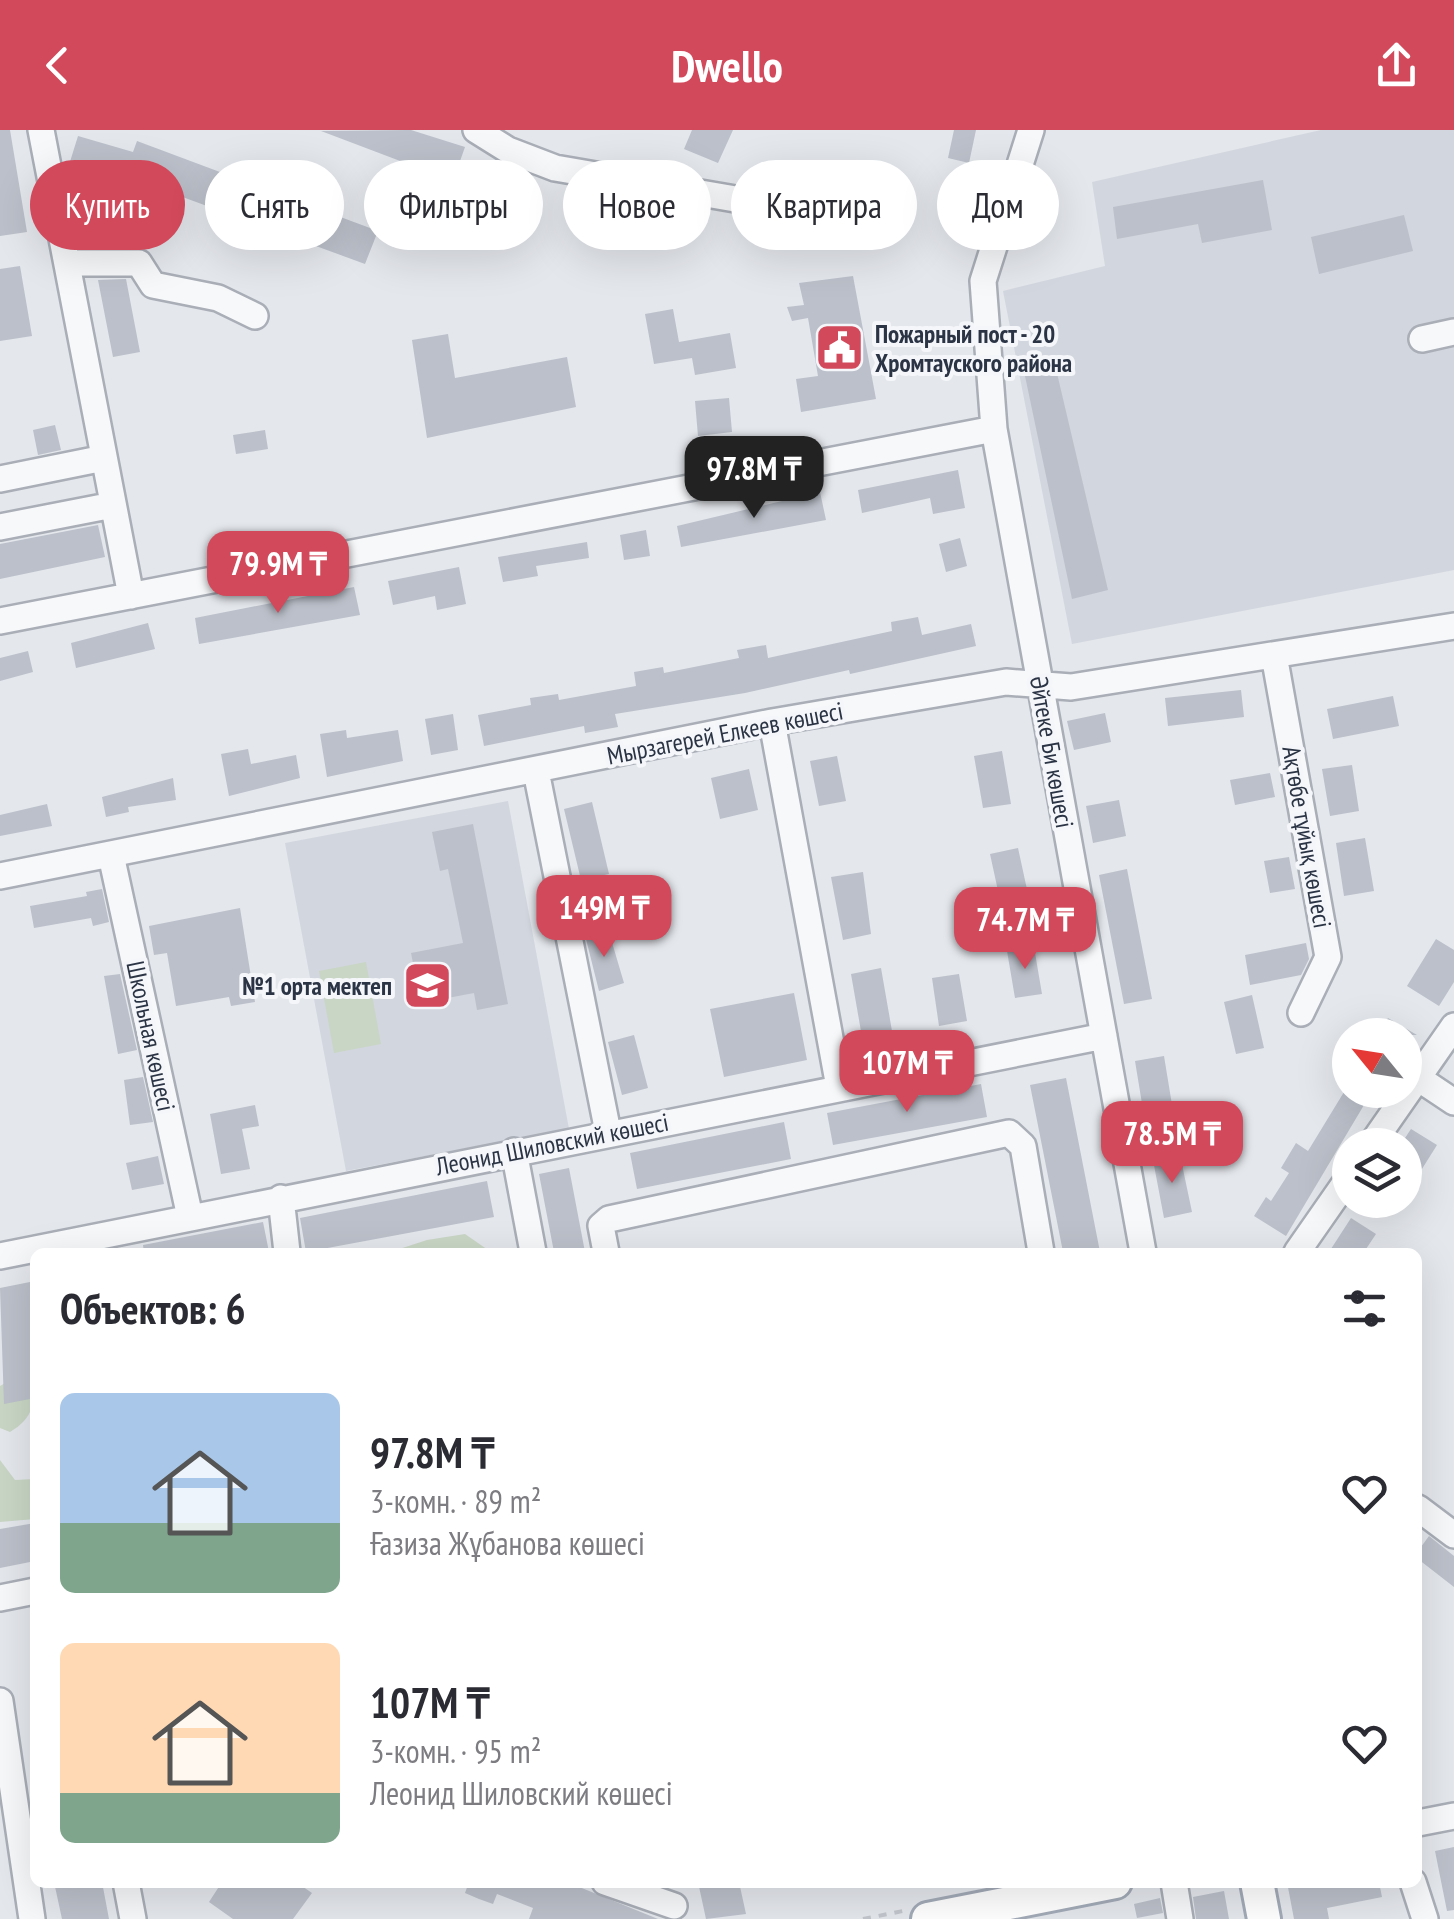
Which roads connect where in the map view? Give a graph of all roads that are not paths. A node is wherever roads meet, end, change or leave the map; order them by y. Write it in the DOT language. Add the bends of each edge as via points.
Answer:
graph roads {
  1 [pos="41,130"];
  2 [pos="476,130"];
  3 [pos="1031,130"];
  4 [pos="731,198"];
  5 [pos="66,263"];
  6 [pos="254,316"];
  7 [pos="1454,332"];
  8 [pos="1422,340"];
  9 [pos="994,430"];
  10 [pos="104,458"];
  11 [pos="0,479"];
  12 [pos="113,505"];
  13 [pos="0,526"];
  14 [pos="131,596"];
  15 [pos="0,621"];
  16 [pos="1454,626"];
  17 [pos="1274,655"];
  18 [pos="1040,684"];
  19 [pos="772,722"];
  20 [pos="536,771"];
  21 [pos="111,854"];
  22 [pos="0,876"];
  23 [pos="1301,1013"];
  24 [pos="1454,1026"];
  25 [pos="1104,1036"];
  26 [pos="1422,1072"];
  27 [pos="1422,1081"];
  28 [pos="840,1087"];
  29 [pos="1454,1102"];
  30 [pos="608,1132"];
  31 [pos="514,1151"];
  32 [pos="281,1198"];
  33 [pos="1332,1202"];
  34 [pos="190,1217"];
  35 [pos="39,1248"];
  36 [pos="287,1248"];
  37 [pos="532,1248"];
  38 [pos="605,1248"];
  39 [pos="1040,1248"];
  40 [pos="1142,1248"];
  41 [pos="1300,1248"];
  42 [pos="30,1250"];
  43 [pos="0,1256"];
  44 [pos="1422,1511"];
  45 [pos="1454,1535"];
  46 [pos="30,1592"];
  47 [pos="0,1598"];
  48 [pos="0,1700"];
  49 [pos="24,1781"];
  50 [pos="1454,1816"];
  51 [pos="1422,1823"];
  52 [pos="30,1884"];
  53 [pos="30,1888"];
  54 [pos="127,1888"];
  55 [pos="624,1888"];
  56 [pos="1091,1888"];
  57 [pos="1175,1888"];
  58 [pos="1259,1888"];
  59 [pos="1415,1888"];
  60 [pos="673,1903"];
  61 [pos="989,1913"];
  62 [pos="32,1919"];
  63 [pos="133,1919"];
  64 [pos="928,1919"];
  65 [pos="1180,1919"];
  66 [pos="1264,1919"];
  67 [pos="1425,1919"];
  1 -- 5 [label="street"];
  2 -- 4 [label="street" via="555,168"];
  3 -- 9 [label="street, Әйтеке Би көшесі" via="983,280"];
  5 -- 6 [label="street" via="139,263 153,285 218,298"];
  5 -- 10 [label="street"];
  7 -- 8 [label="street"];
  9 -- 14 [label="street"];
  9 -- 18 [label="street, Әйтеке Би көшесі"];
  10 -- 11 [label="street"];
  10 -- 12 [label="street"];
  12 -- 13 [label="street"];
  12 -- 14 [label="street"];
  14 -- 15 [label="street"];
  16 -- 17 [label="street, Мырзагерей Елкеев көшесі"];
  17 -- 18 [label="street, Мырзагерей Елкеев көшесі" via="1070,687"];
  17 -- 23 [label="street, Ақтөбе тұйық көшесі" via="1328,957"];
  18 -- 19 [label="street, Мырзагерей Елкеев көшесі" via="1006,682"];
  18 -- 25 [label="street, Әйтеке Би көшесі"];
  19 -- 20 [label="street, Мырзагерей Елкеев көшесі"];
  19 -- 28 [label="street"];
  20 -- 21 [label="street, Мырзагерей Елкеев көшесі"];
  20 -- 30 [label="street"];
  21 -- 22 [label="street, Мырзагерей Елкеев көшесі"];
  21 -- 34 [label="street, Школьная көшесі"];
  24 -- 26 [label="street"];
  25 -- 28 [label="street, Леонид Шиловский көшесі"];
  25 -- 40 [label="street, Әйтеке Би көшесі"];
  27 -- 29 [label="street"];
  28 -- 30 [label="street, Леонид Шиловский көшесі"];
  30 -- 31 [label="street, Леонид Шиловский көшесі"];
  31 -- 32 [label="street, Леонид Шиловский көшесі"];
  31 -- 37 [label="street"];
  32 -- 34 [label="street, Леонид Шиловский көшесі"];
  32 -- 36 [label="street"];
  33 -- 41 [label="street"];
  34 -- 35 [label="street, Леонид Шиловский көшесі"];
  38 -- 39 [label="street" via="601,1226 609,1218 1008,1133 1022,1146"];
  42 -- 43 [label="street, Леонид Шиловский көшесі"];
  44 -- 45 [label="street"];
  46 -- 47 [label="street"];
  48 -- 49 [label="street"];
  49 -- 52 [label="street"];
  50 -- 51 [label="street"];
  53 -- 62 [label="street"];
  54 -- 63 [label="street"];
  55 -- 60 [label="street"];
  56 -- 61 [label="main road"];
  57 -- 65 [label="street"];
  58 -- 66 [label="main road"];
  59 -- 67 [label="street"];
  61 -- 64 [label="main road"];
}
